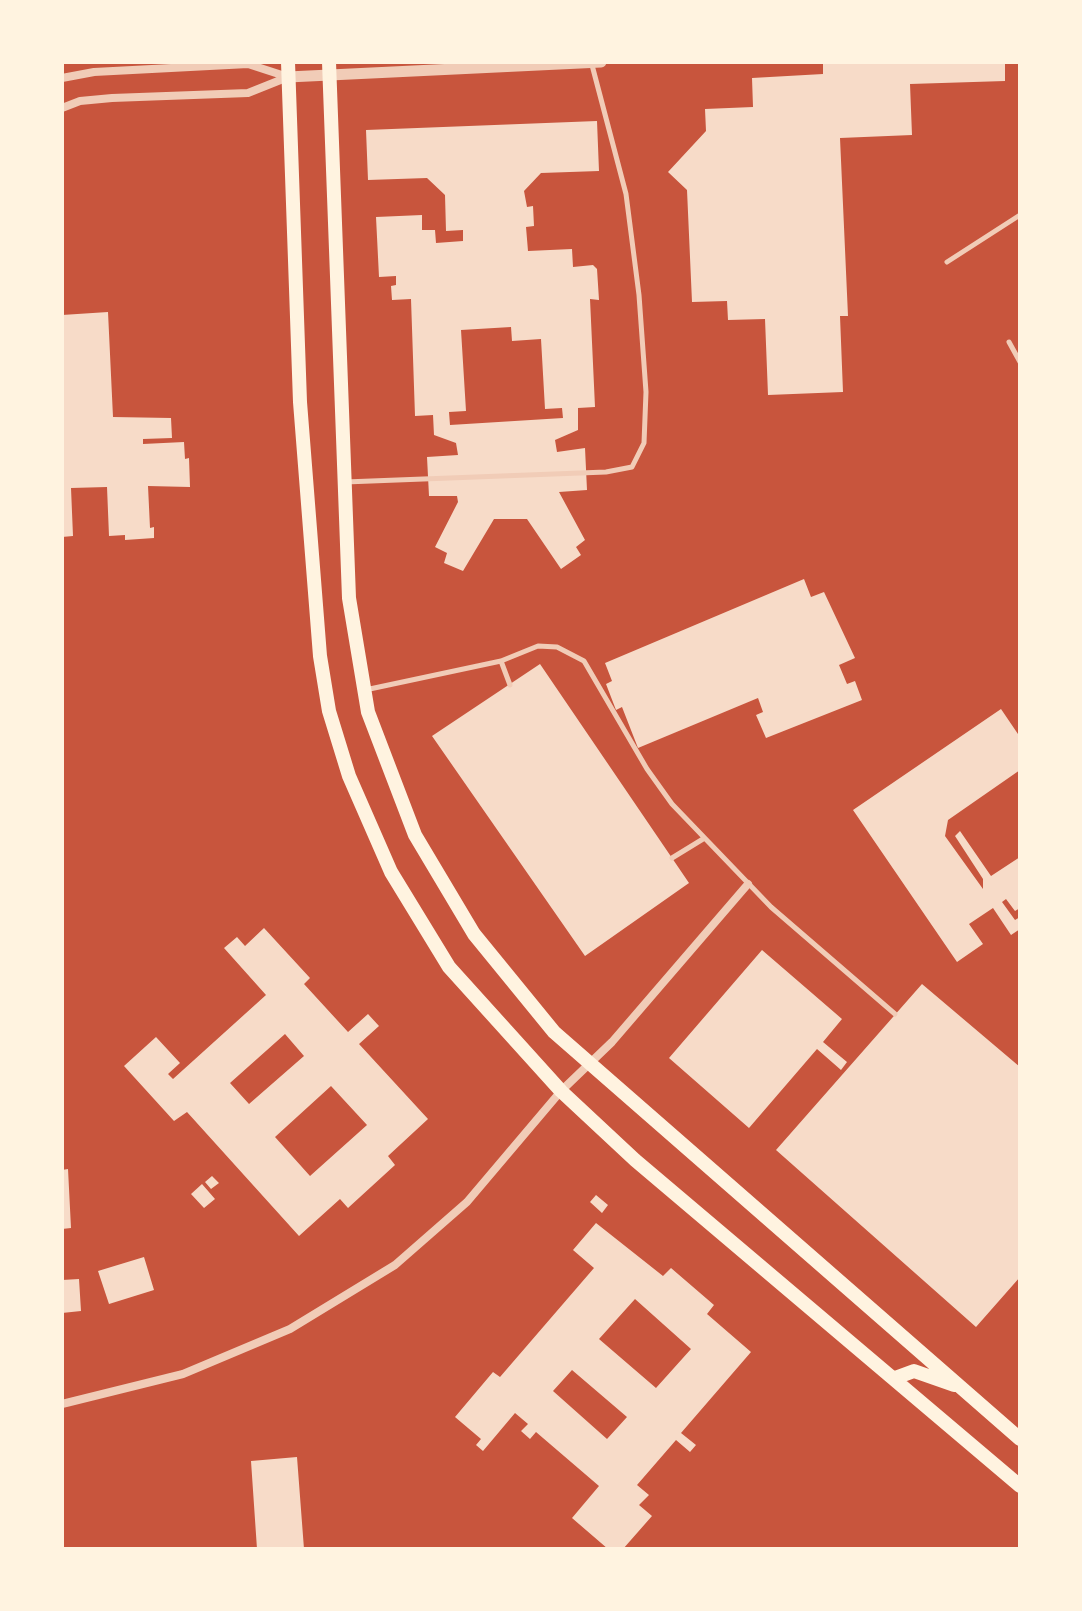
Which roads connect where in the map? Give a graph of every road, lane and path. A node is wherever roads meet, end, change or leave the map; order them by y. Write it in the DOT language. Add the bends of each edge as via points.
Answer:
graph roads {
  1 [pos="597,63"];
  2 [pos="329,69"];
  3 [pos="288,70"];
  4 [pos="62,78"];
  5 [pos="62,108"];
  6 [pos="1020,215"];
  7 [pos="947,262"];
  8 [pos="1009,342"];
  9 [pos="1020,362"];
  10 [pos="344,482"];
  11 [pos="501,661"];
  12 [pos="510,685"];
  13 [pos="364,690"];
  14 [pos="703,839"];
  15 [pos="672,858"];
  16 [pos="748,884"];
  17 [pos="895,1014"];
  18 [pos="587,1063"];
  19 [pos="561,1091"];
  20 [pos="895,1378"];
  21 [pos="962,1388"];
  22 [pos="62,1404"];
  23 [pos="1020,1439"];
  24 [pos="1020,1486"];
  1 -- 2 [label="street"];
  1 -- 10 [label="lane" via="626,194 639,295 644,443 632,467"];
  2 -- 3 [label="street"];
  2 -- 10 [label="main road"];
  3 -- 4 [label="street" via="248,64"];
  3 -- 5 [label="street" via="248,93 112,98"];
  3 -- 19 [label="main road" via="305,480 329,711 349,776 391,872 449,967"];
  6 -- 7 [label="lane"];
  8 -- 9 [label="lane"];
  10 -- 13 [label="main road" via="349,598"];
  11 -- 12 [label="lane"];
  11 -- 13 [label="lane"];
  11 -- 14 [label="lane" via="538,646 557,647 584,661 647,769"];
  13 -- 18 [label="main road" via="397,791 440,882 517,989"];
  14 -- 15 [label="lane"];
  14 -- 16 [label="lane"];
  16 -- 17 [label="lane"];
  16 -- 18 [label="street" via="612,1042"];
  18 -- 19 [label="street"];
  18 -- 21 [label="main road"];
  19 -- 20 [label="main road" via="635,1160"];
  19 -- 22 [label="street" via="467,1202 395,1265 327,1309 183,1374"];
  20 -- 21 [label="main road" via="914,1371"];
  20 -- 24 [label="main road"];
  21 -- 23 [label="main road"];
}
